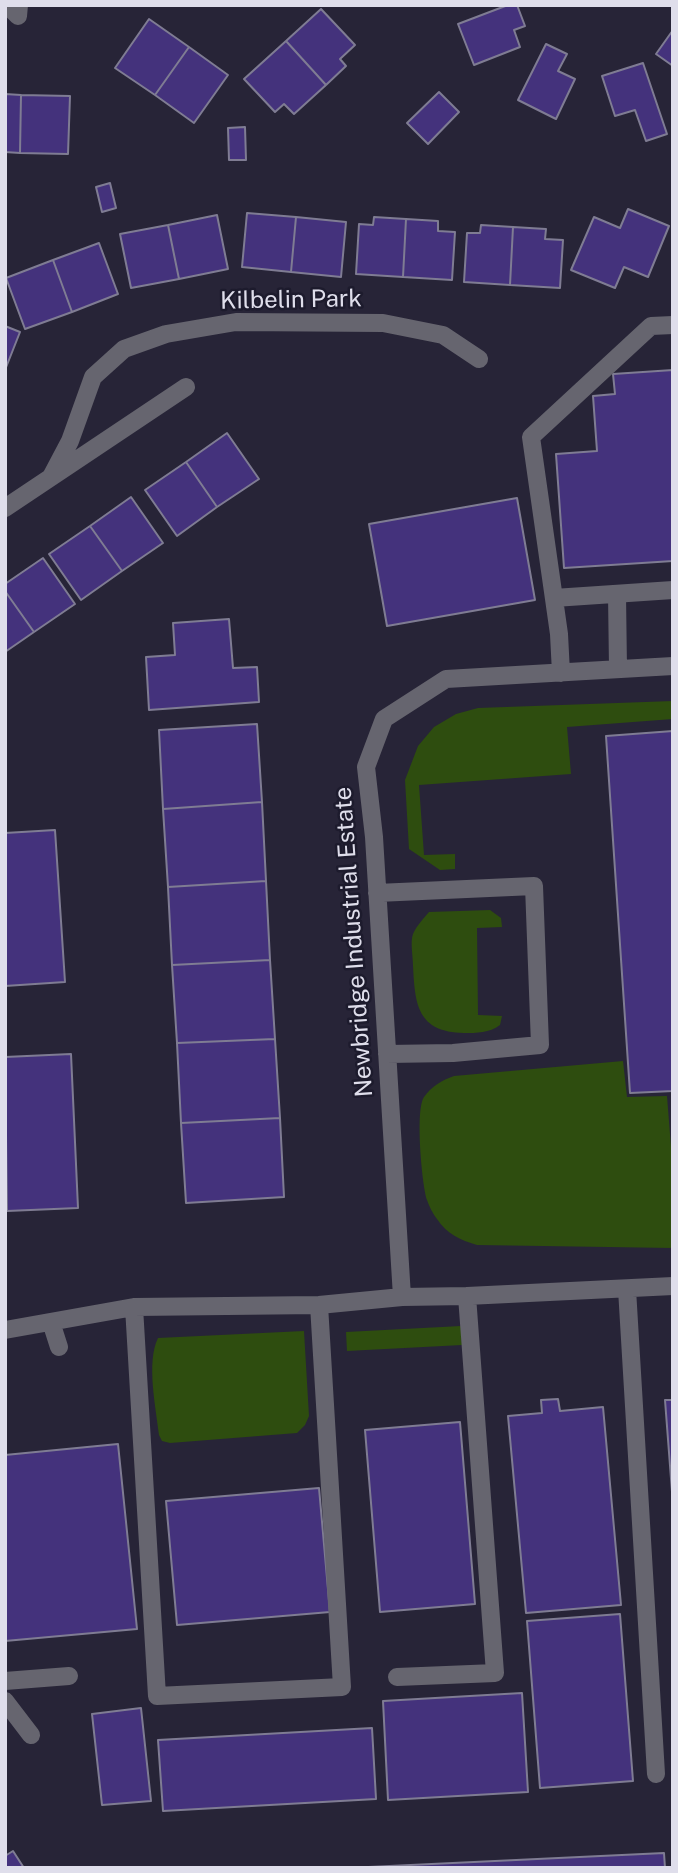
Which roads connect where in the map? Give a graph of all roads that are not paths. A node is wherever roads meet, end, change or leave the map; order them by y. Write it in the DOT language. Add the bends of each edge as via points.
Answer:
graph roads {
  1 [pos="8,5"];
  2 [pos="19,5"];
  3 [pos="673,325"];
  4 [pos="479,359"];
  5 [pos="186,387"];
  6 [pos="51,477"];
  7 [pos="5,508"];
  8 [pos="673,590"];
  9 [pos="617,594"];
  10 [pos="554,598"];
  11 [pos="673,666"];
  12 [pos="618,670"];
  13 [pos="561,673"];
  14 [pos="377,892"];
  15 [pos="387,1054"];
  16 [pos="673,1286"];
  17 [pos="627,1289"];
  18 [pos="467,1296"];
  19 [pos="402,1297"];
  20 [pos="319,1305"];
  21 [pos="134,1307"];
  22 [pos="51,1322"];
  23 [pos="5,1330"];
  24 [pos="59,1348"];
  25 [pos="69,1676"];
  26 [pos="397,1677"];
  27 [pos="5,1681"];
  28 [pos="5,1701"];
  29 [pos="31,1735"];
  30 [pos="656,1774"];
  1 -- 2 [label="street" via="18,16"];
  3 -- 10 [label="street" via="651,326 531,436"];
  4 -- 6 [label="street, Kilbelin Park" via="443,335 383,323 236,322 166,334 124,349 93,377 70,441"];
  5 -- 6 [label="street, Kilbelin Park"];
  6 -- 7 [label="street, Kilbelin Park"];
  8 -- 9 [label="street"];
  9 -- 10 [label="street"];
  9 -- 12 [label="street"];
  10 -- 13 [label="street"];
  11 -- 12 [label="street, Newbridge Industrial Estate"];
  12 -- 13 [label="street, Newbridge Industrial Estate"];
  13 -- 14 [label="street, Newbridge Industrial Estate" via="446,679 384,719 366,767"];
  14 -- 15 [label="street, Newbridge Industrial Estate"];
  14 -- 15 [label="street" via="534,886 540,1045"];
  15 -- 19 [label="street, Newbridge Industrial Estate"];
  16 -- 17 [label="street"];
  17 -- 18 [label="street"];
  17 -- 30 [label="street"];
  18 -- 19 [label="street"];
  18 -- 26 [label="street" via="495,1673"];
  19 -- 20 [label="street"];
  20 -- 21 [label="street"];
  20 -- 21 [label="street" via="342,1687 157,1696"];
  21 -- 22 [label="street"];
  22 -- 23 [label="street"];
  22 -- 24 [label="street"];
  25 -- 27 [label="street"];
  28 -- 29 [label="street"];
}
